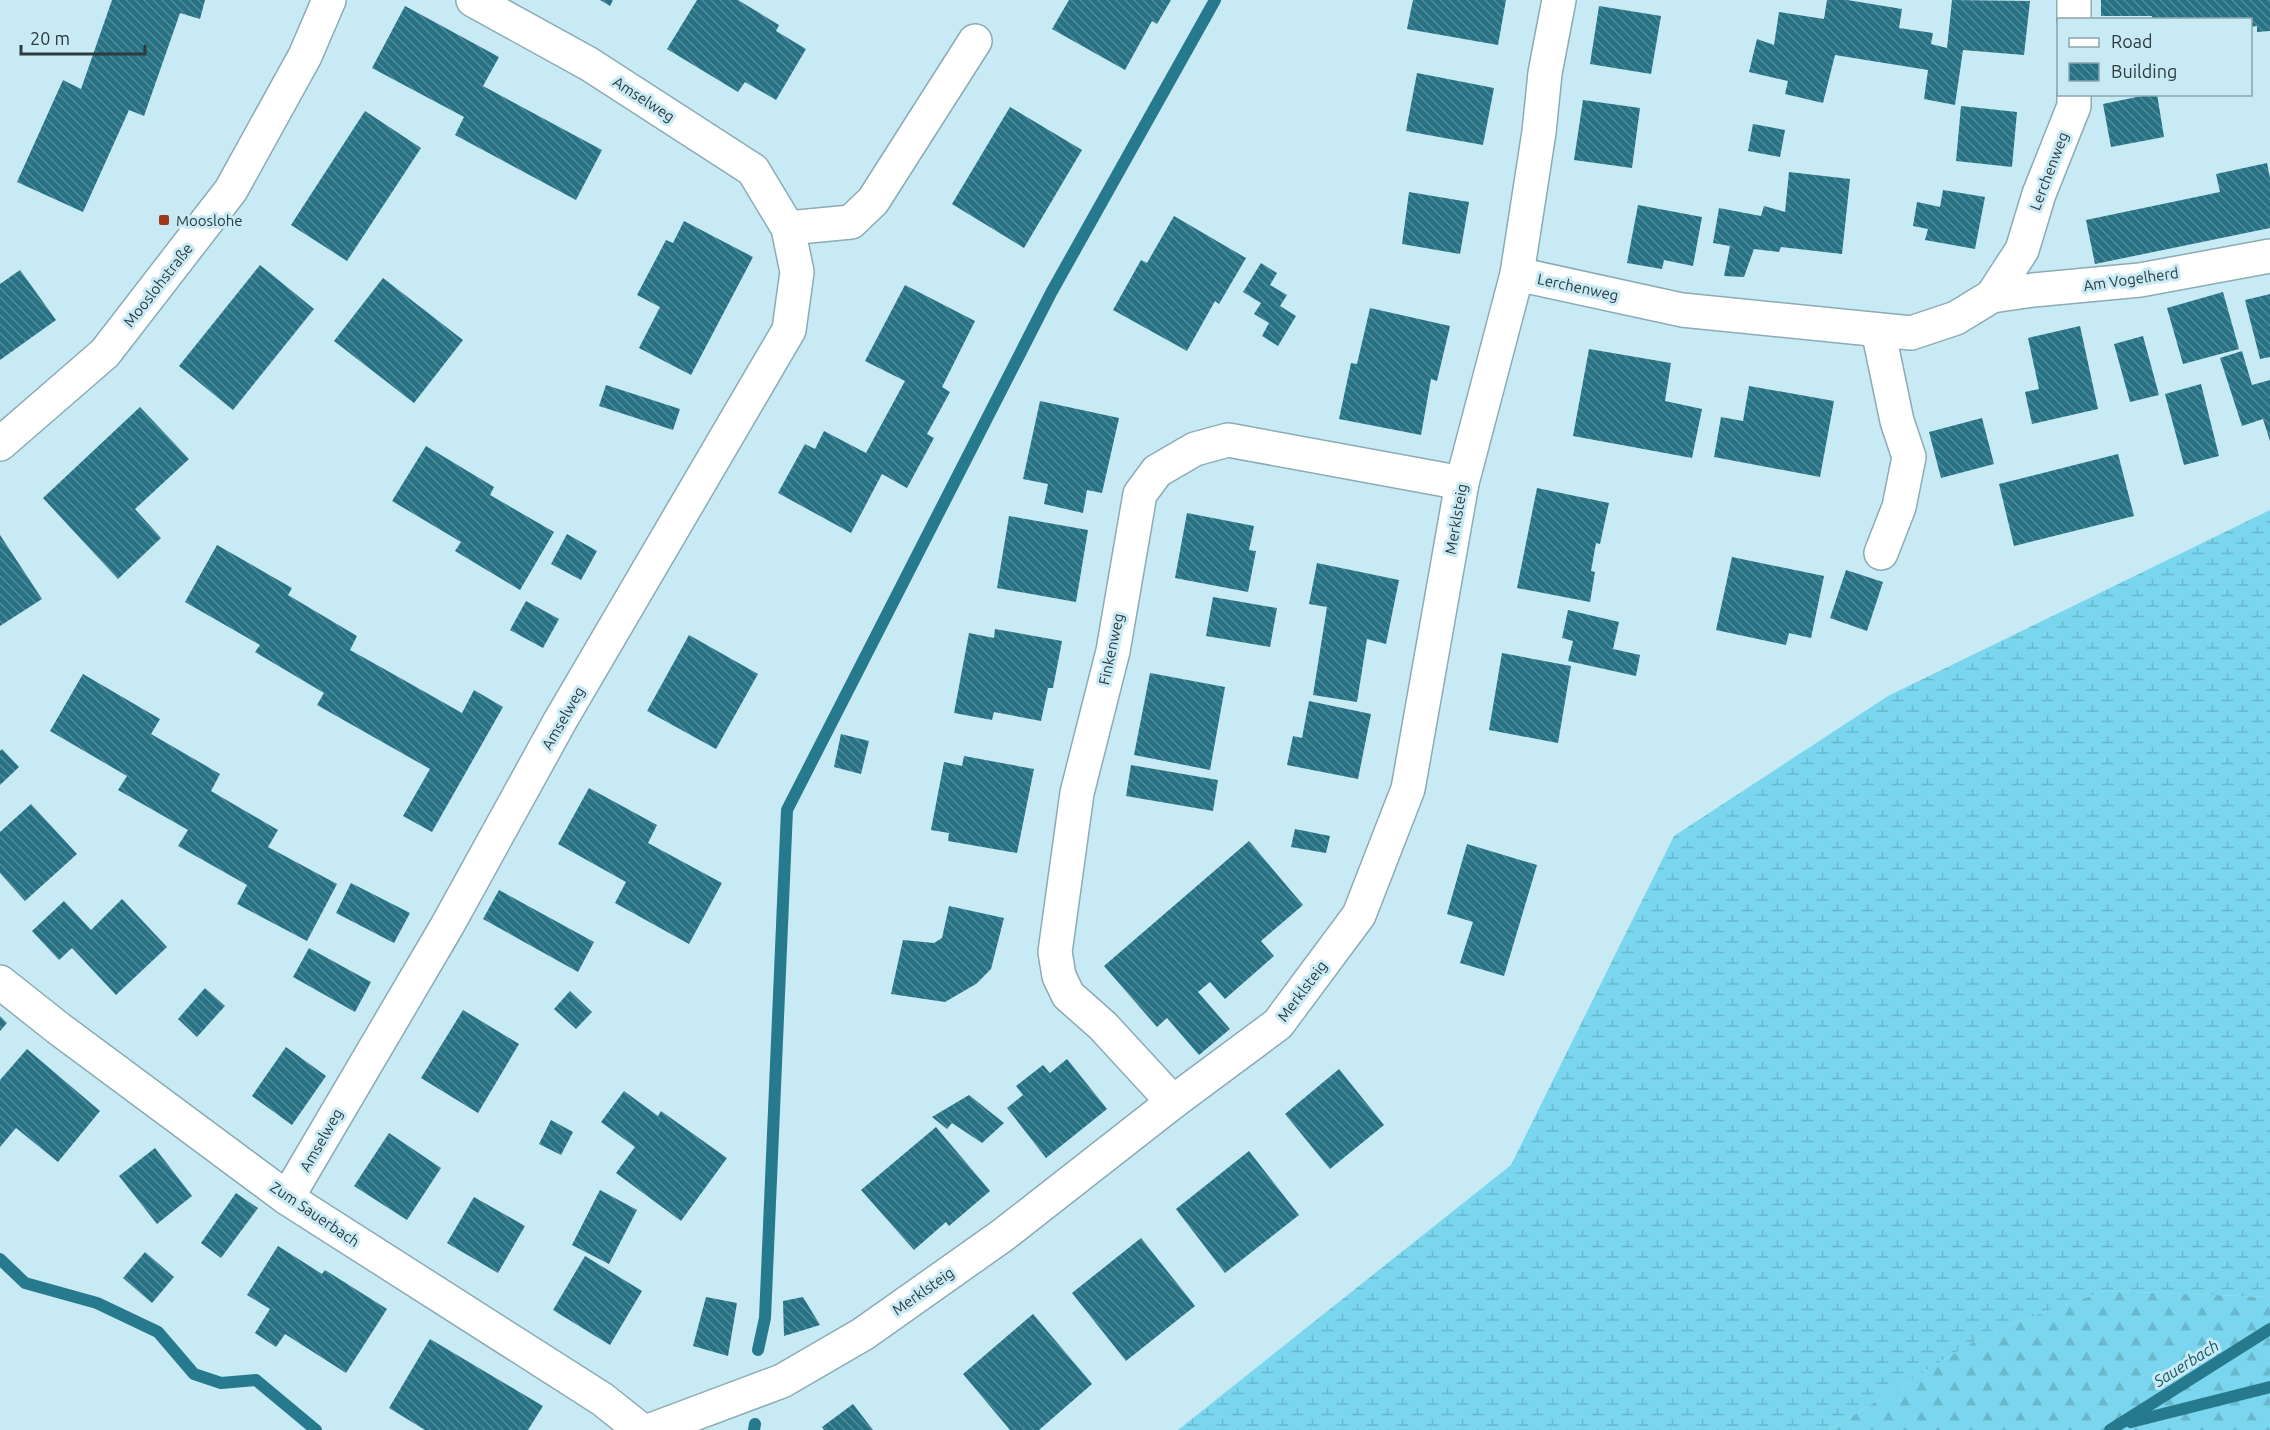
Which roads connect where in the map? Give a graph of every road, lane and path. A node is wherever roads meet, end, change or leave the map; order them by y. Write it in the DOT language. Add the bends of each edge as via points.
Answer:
graph roads {
  1 [pos="328,0"];
  2 [pos="473,0"];
  3 [pos="1559,0"];
  4 [pos="2074,0"];
  5 [pos="2074,18"];
  6 [pos="975,41"];
  7 [pos="2074,96"];
  8 [pos="788,228"];
  9 [pos="2270,256"];
  10 [pos="1517,274"];
  11 [pos="1992,296"];
  12 [pos="1878,330"];
  13 [pos="0,444"];
  14 [pos="1462,483"];
  15 [pos="1881,553"];
  16 [pos="0,982"];
  17 [pos="1173,1102"];
  18 [pos="287,1198"];
  19 [pos="641,1430"];
  20 [pos="651,1430"];
  1 -- 13 [label="street, Mooslohstraße" via="305,56 231,190 105,353"];
  2 -- 8 [label="street, Amselweg" via="590,64 753,170"];
  3 -- 10 [label="street, Lerchenweg"];
  4 -- 5 [label="street"];
  6 -- 8 [label="street" via="873,201 851,222"];
  7 -- 11 [label="street, Lerchenweg" via="2074,106 2039,194 2022,250"];
  8 -- 18 [label="street, Amselweg" via="797,272 789,330"];
  9 -- 11 [label="street, Am Vogelherd" via="2140,280"];
  10 -- 12 [label="street, Lerchenweg" via="1682,310"];
  10 -- 14 [label="street, Merklsteig"];
  11 -- 12 [label="street, Lerchenweg" via="1956,318 1911,333"];
  12 -- 15 [label="street" via="1909,458 1899,507"];
  14 -- 17 [label="street, Merklsteig" via="1408,789 1359,915 1278,1024"];
  14 -- 17 [label="street, Finkenweg" via="1227,440 1195,449 1166,465 1140,494 1113,651 1077,793 1055,952 1059,976 1068,995 1103,1026"];
  16 -- 18 [label="street, Zum Sauerbach"];
  17 -- 20 [label="street, Merklsteig" via="1003,1235 863,1334 782,1381"];
  18 -- 19 [label="street, Zum Sauerbach" via="602,1399"];
}
